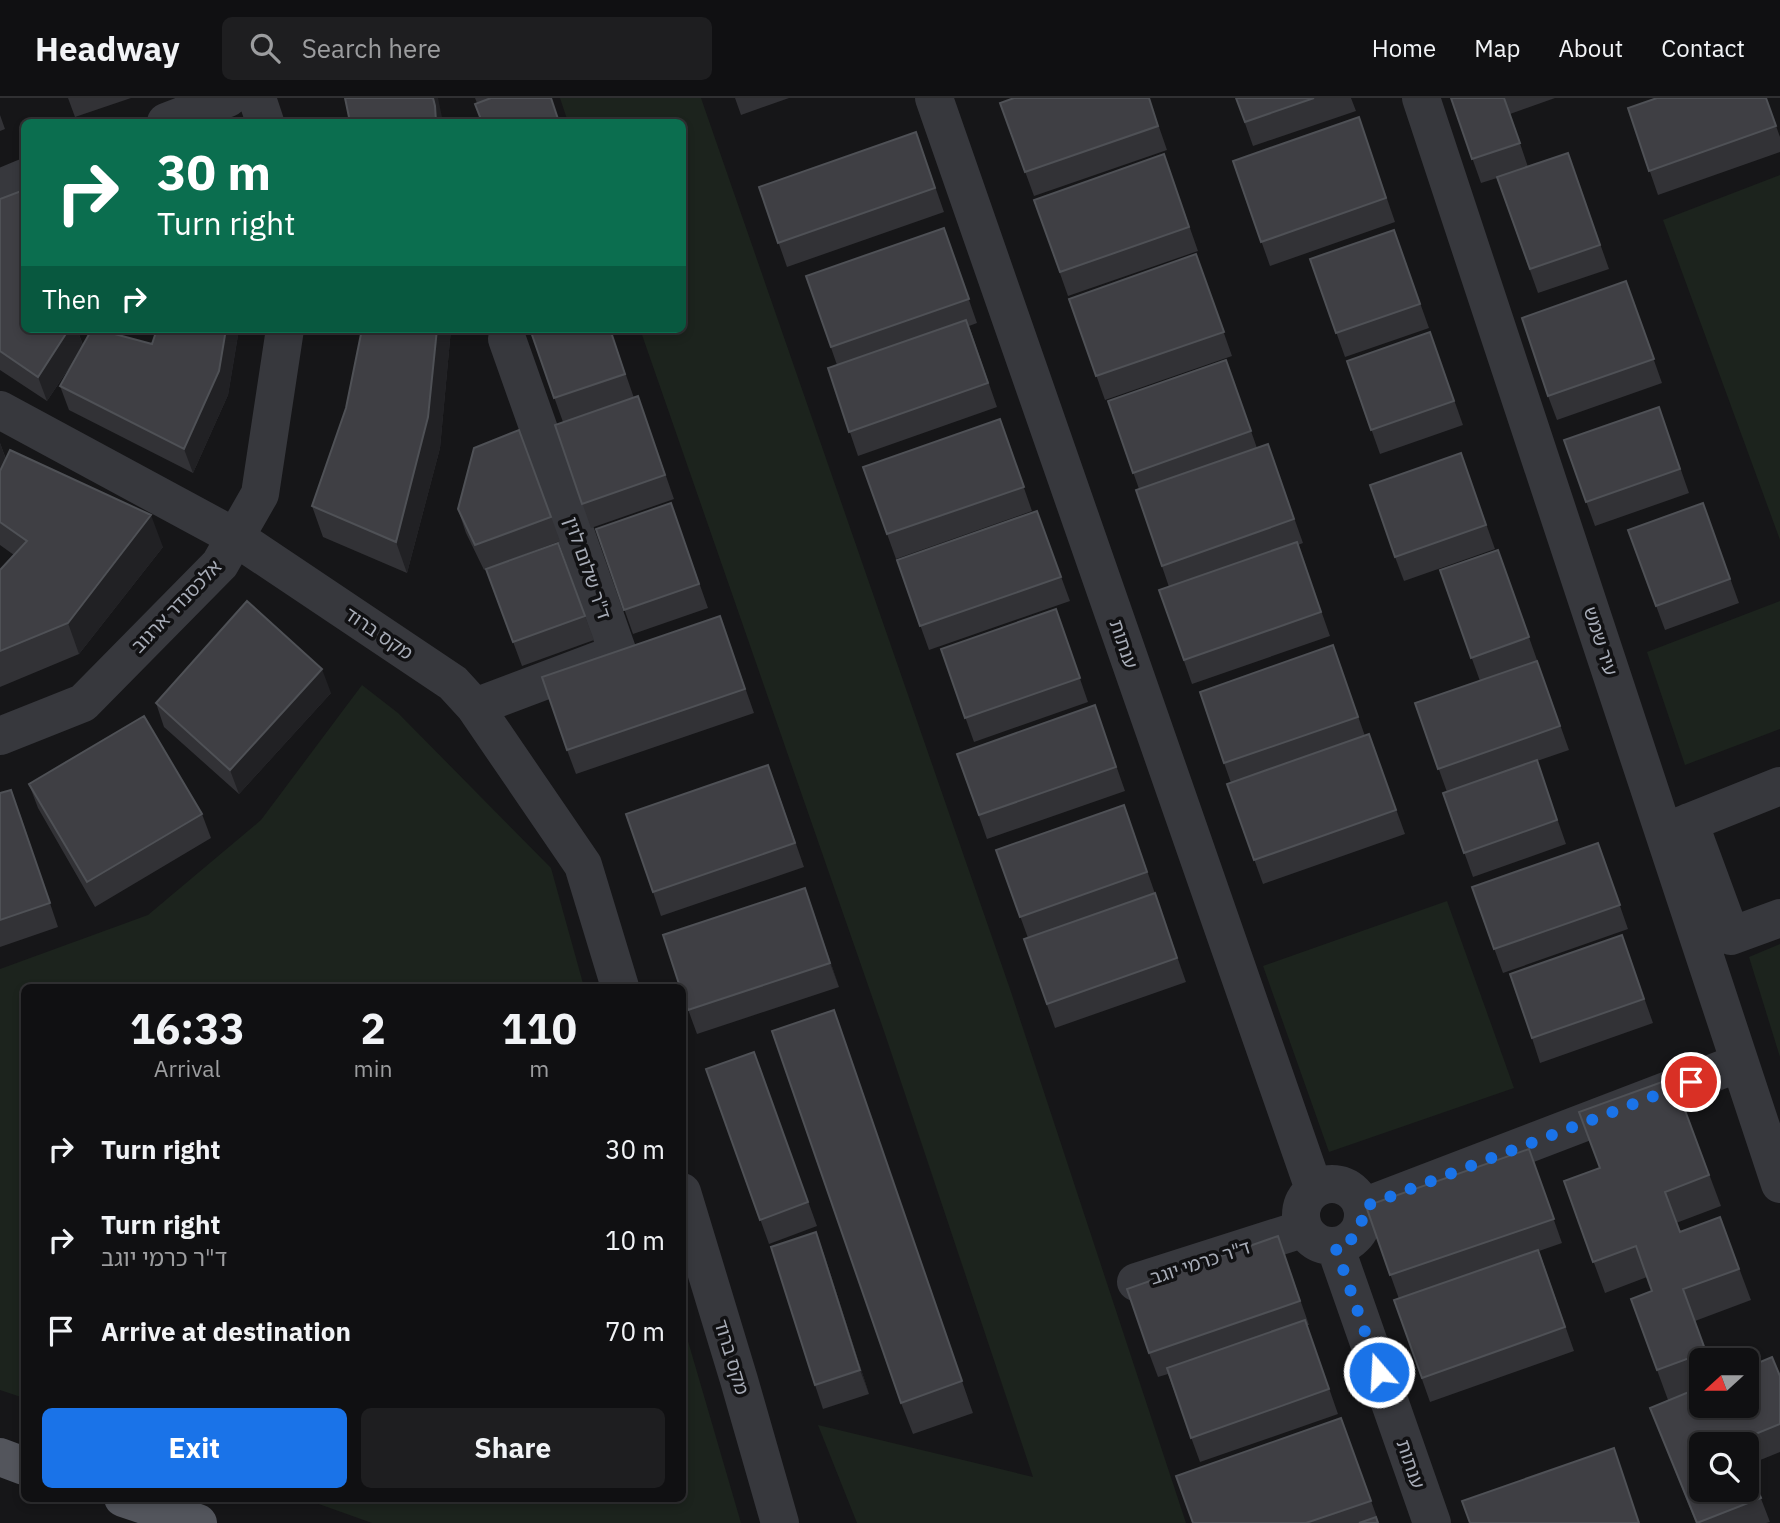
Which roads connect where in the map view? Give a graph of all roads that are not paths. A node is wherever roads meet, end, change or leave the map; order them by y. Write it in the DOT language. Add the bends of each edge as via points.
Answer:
graph roads {
  1 [pos="228,98"];
  2 [pos="257,98"];
  3 [pos="934,98"];
  4 [pos="1421,98"];
  5 [pos="174,119"];
  6 [pos="264,119"];
  7 [pos="21,179"];
  8 [pos="0,188"];
  9 [pos="284,333"];
  10 [pos="507,339"];
  11 [pos="0,410"];
  12 [pos="235,537"];
  13 [pos="475,707"];
  14 [pos="0,736"];
  15 [pos="1780,786"];
  16 [pos="1676,827"];
  17 [pos="1780,918"];
  18 [pos="619,984"];
  19 [pos="1739,1063"];
  20 [pos="1780,1184"];
  21 [pos="1314,1189"];
  22 [pos="686,1205"];
  23 [pos="1363,1207"];
  24 [pos="1320,1237"];
  25 [pos="1136,1283"];
  26 [pos="0,1457"];
  27 [pos="21,1465"];
  28 [pos="135,1502"];
  29 [pos="198,1523"];
  30 [pos="780,1523"];
  31 [pos="1432,1523"];
  1 -- 5 [label="street"];
  2 -- 6 [label="street"];
  3 -- 21 [label="street, ענתות"];
  4 -- 16 [label="street, עיר שמש"];
  7 -- 8 [label="street"];
  9 -- 12 [label="street, אלכסנדר ארגוב" via="260,494"];
  10 -- 13 [label="street, ד\"ר שלום לוין" via="618,653"];
  11 -- 12 [label="street, מקס ברוד"];
  12 -- 13 [label="street, מקס ברוד" via="453,683"];
  12 -- 14 [label="street, אלכסנדר ארגוב" via="220,564 83,703"];
  13 -- 18 [label="street, מקס ברוד" via="583,865"];
  15 -- 16 [label="street"];
  16 -- 17 [label="street" via="1731,936"];
  16 -- 19 [label="street, עיר שמש"];
  19 -- 20 [label="street, עיר שמש"];
  19 -- 23 [label="street"];
  21 -- 23 [label="street" via="1339,1184 1356,1194"];
  21 -- 24 [label="street" via="1305,1198 1301,1218"];
  22 -- 30 [label="street, מקס ברוד"];
  23 -- 24 [label="street" via="1360,1230 1351,1240 1342,1245"];
  24 -- 25 [label="street, ד\"ר כרמי יוגב"];
  24 -- 31 [label="street, ענתות"];
  26 -- 27 [label="main road"];
  28 -- 29 [label="main road"];
}
